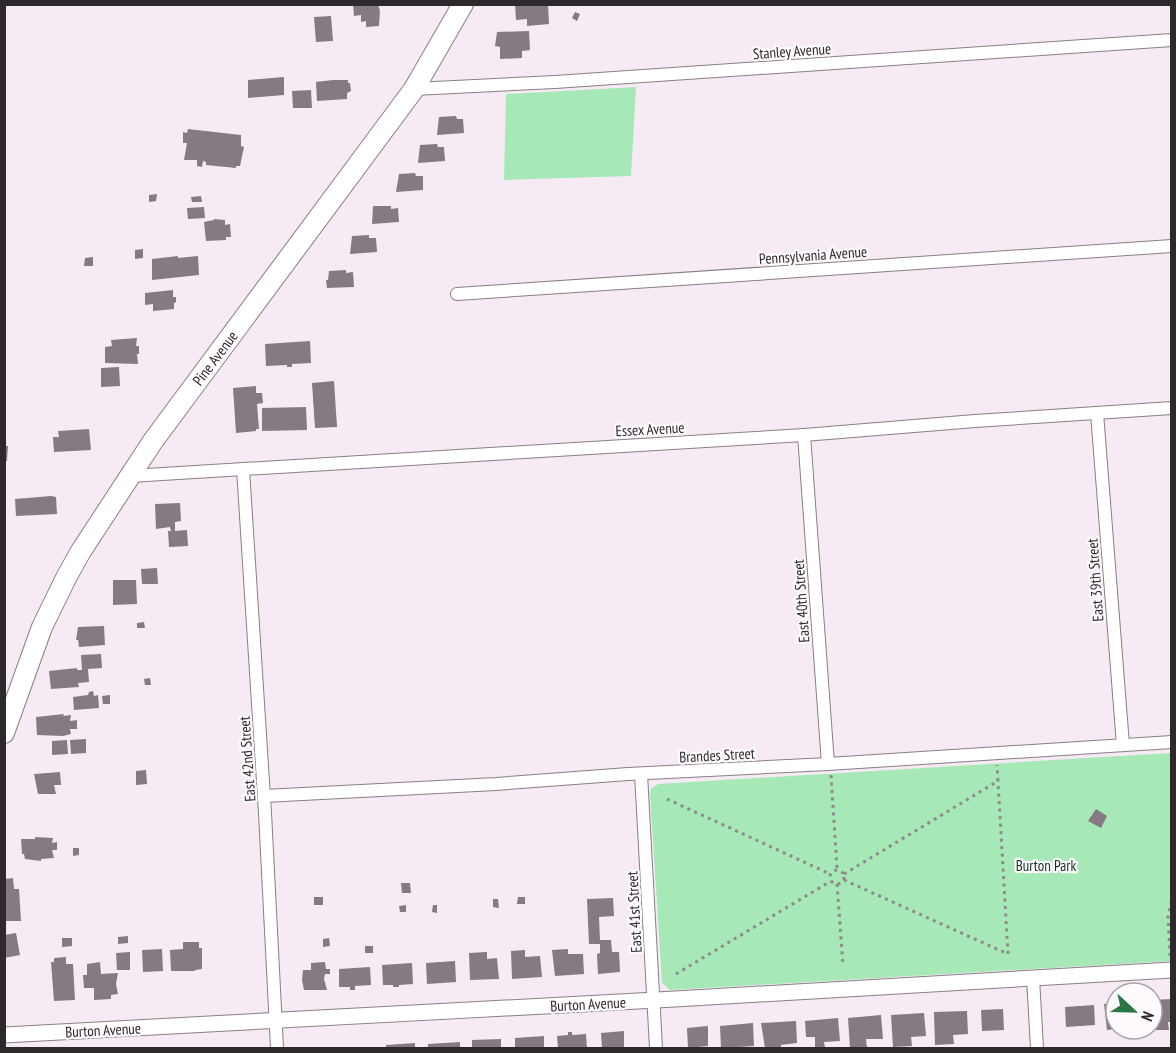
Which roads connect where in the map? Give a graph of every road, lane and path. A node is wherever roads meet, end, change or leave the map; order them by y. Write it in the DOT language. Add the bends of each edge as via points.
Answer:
graph roads {
  1 [pos="463,4"];
  2 [pos="1172,40"];
  3 [pos="414,89"];
  4 [pos="1172,246"];
  5 [pos="457,294"];
  6 [pos="1172,408"];
  7 [pos="1097,413"];
  8 [pos="804,435"];
  9 [pos="243,469"];
  10 [pos="130,476"];
  11 [pos="4,733"];
  12 [pos="1172,742"];
  13 [pos="1123,745"];
  14 [pos="997,764"];
  15 [pos="829,769"];
  16 [pos="641,774"];
  17 [pos="998,782"];
  18 [pos="264,796"];
  19 [pos="666,799"];
  20 [pos="837,869"];
  21 [pos="830,874"];
  22 [pos="844,874"];
  23 [pos="844,880"];
  24 [pos="831,881"];
  25 [pos="837,884"];
  26 [pos="1172,900"];
  27 [pos="1171,963"];
  28 [pos="843,965"];
  29 [pos="676,974"];
  30 [pos="1033,978"];
  31 [pos="653,1000"];
  32 [pos="276,1021"];
  33 [pos="4,1035"];
  34 [pos="277,1048"];
  35 [pos="656,1048"];
  36 [pos="1037,1048"];
  1 -- 3 [label="main road, Pine Avenue"];
  2 -- 3 [label="street, Stanley Avenue"];
  3 -- 10 [label="main road, Pine Avenue"];
  4 -- 5 [label="street, Pennsylvania Avenue"];
  6 -- 7 [label="street, Essex Avenue"];
  7 -- 8 [label="street, Essex Avenue"];
  7 -- 13 [label="street, East 39th Street"];
  8 -- 9 [label="street, Essex Avenue"];
  8 -- 15 [label="street, East 40th Street"];
  9 -- 10 [label="street, Essex Avenue"];
  9 -- 18 [label="street, East 42nd Street"];
  10 -- 11 [label="main road, Pine Avenue" via="81,551 55,600"];
  12 -- 13 [label="street, Brandes Street"];
  13 -- 15 [label="street, Brandes Street"];
  14 -- 17 [label="path"];
  15 -- 16 [label="street, Brandes Street"];
  15 -- 20 [label="path"];
  16 -- 18 [label="street, Brandes Street"];
  16 -- 31 [label="street, East 41st Street"];
  17 -- 22 [label="path"];
  17 -- 23 [label="path" via="1008,955"];
  18 -- 32 [label="street, East 42nd Street"];
  19 -- 21 [label="path"];
  20 -- 21 [label="path"];
  20 -- 22 [label="path"];
  21 -- 24 [label="path"];
  22 -- 23 [label="path"];
  23 -- 25 [label="path"];
  24 -- 25 [label="path"];
  24 -- 29 [label="path"];
  25 -- 28 [label="path"];
  26 -- 27 [label="path" via="1168,916"];
  27 -- 30 [label="street, Burton Avenue"];
  30 -- 31 [label="street, Burton Avenue"];
  30 -- 36 [label="street"];
  31 -- 32 [label="street, Burton Avenue"];
  31 -- 35 [label="street, East 41st Street"];
  32 -- 33 [label="street, Burton Avenue"];
  32 -- 34 [label="street, East 42nd Street"];
}
